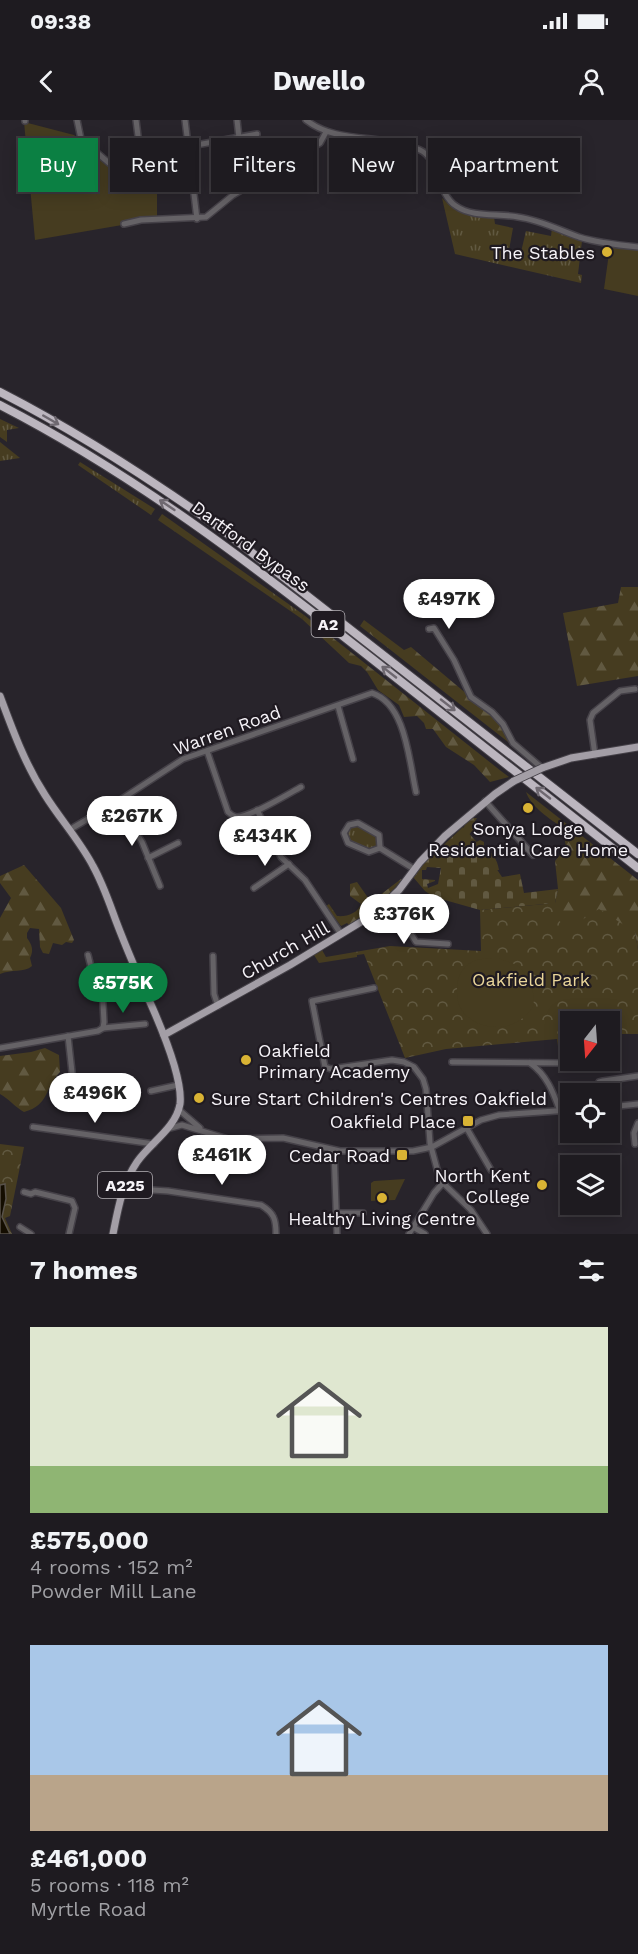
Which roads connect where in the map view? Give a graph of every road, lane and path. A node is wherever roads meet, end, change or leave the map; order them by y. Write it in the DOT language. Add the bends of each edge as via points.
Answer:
graph roads {
  1 [pos="77,120"];
  2 [pos="136,120"];
  3 [pos="185,120"];
  4 [pos="237,120"];
  5 [pos="306,120"];
  6 [pos="326,132"];
  7 [pos="257,135"];
  8 [pos="139,138"];
  9 [pos="188,138"];
  10 [pos="239,138"];
  11 [pos="109,163"];
  12 [pos="194,192"];
  13 [pos="197,219"];
  14 [pos="124,224"];
  15 [pos="638,247"];
  16 [pos="0,392"];
  17 [pos="0,405"];
  18 [pos="429,629"];
  19 [pos="635,689"];
  20 [pos="0,696"];
  21 [pos="338,706"];
  22 [pos="638,747"];
  23 [pos="207,752"];
  24 [pos="595,755"];
  25 [pos="353,759"];
  26 [pos="542,768"];
  27 [pos="301,787"];
  28 [pos="416,792"];
  29 [pos="486,801"];
  30 [pos="117,802"];
  31 [pos="257,810"];
  32 [pos="69,830"];
  33 [pos="178,843"];
  34 [pos="380,848"];
  35 [pos="638,854"];
  36 [pos="533,855"];
  37 [pos="148,858"];
  38 [pos="289,864"];
  39 [pos="638,868"];
  40 [pos="414,869"];
  41 [pos="160,886"];
  42 [pos="254,888"];
  43 [pos="390,900"];
  44 [pos="341,934"];
  45 [pos="448,944"];
  46 [pos="88,955"];
  47 [pos="213,956"];
  48 [pos="108,969"];
  49 [pos="98,970"];
  50 [pos="140,978"];
  51 [pos="102,985"];
  52 [pos="374,988"];
  53 [pos="218,1006"];
  54 [pos="145,1024"];
  55 [pos="103,1028"];
  56 [pos="164,1035"];
  57 [pos="68,1036"];
  58 [pos="0,1048"];
  59 [pos="452,1062"];
  60 [pos="529,1062"];
  61 [pos="560,1063"];
  62 [pos="638,1076"];
  63 [pos="599,1083"];
  64 [pos="178,1085"];
  65 [pos="109,1086"];
  66 [pos="150,1091"];
  67 [pos="638,1104"];
  68 [pos="620,1106"];
  69 [pos="560,1111"];
  70 [pos="177,1113"];
  71 [pos="638,1123"];
  72 [pos="33,1127"];
  73 [pos="466,1127"];
  74 [pos="166,1130"];
  75 [pos="204,1132"];
  76 [pos="154,1144"];
  77 [pos="635,1144"];
  78 [pos="432,1147"];
  79 [pos="334,1150"];
  80 [pos="491,1170"];
  81 [pos="442,1184"];
  82 [pos="125,1185"];
  83 [pos="24,1192"];
  84 [pos="337,1213"];
  85 [pos="363,1213"];
  86 [pos="20,1227"];
  87 [pos="413,1227"];
  88 [pos="31,1234"];
  89 [pos="69,1234"];
  90 [pos="113,1234"];
  91 [pos="276,1234"];
  92 [pos="337,1234"];
  93 [pos="409,1234"];
  94 [pos="425,1234"];
  95 [pos="487,1234"];
  1 -- 11 [label="street" via="81,139"];
  2 -- 8 [label="street"];
  3 -- 9 [label="street"];
  4 -- 10 [label="street"];
  5 -- 6 [label="street"];
  6 -- 13 [label="street" via="320,143 233,195 206,217"];
  6 -- 15 [label="street" via="420,150 429,159 444,194 458,208 519,217 590,240"];
  7 -- 10 [label="street"];
  12 -- 13 [label="street"];
  13 -- 14 [label="street"];
  16 -- 35 [label="highway, Dartford Bypass / A2, one-way" via="89,442 228,534"];
  39 -- 17 [label="highway, Dartford Bypass / A2, one-way" via="232,550 103,464"];
  18 -- 26 [label="street" via="434,628 454,660 471,697 492,712 513,743"];
  19 -- 24 [label="street" via="621,691 595,710 591,720"];
  20 -- 32 [label="main road" via="29,767"];
  21 -- 23 [label="street, Warren Road"];
  21 -- 25 [label="street"];
  21 -- 28 [label="street, Warren Road" via="374,693 392,707 398,715"];
  22 -- 24 [label="main road, Church Hill"];
  23 -- 30 [label="street, Warren Road" via="183,759"];
  23 -- 31 [label="street" via="228,812 238,817"];
  24 -- 26 [label="main road, Church Hill"];
  26 -- 29 [label="main road, Church Hill, bridge" via="514,781"];
  27 -- 31 [label="street"];
  29 -- 36 [label="street"];
  29 -- 40 [label="main road, Church Hill"];
  30 -- 32 [label="street, Warren Road"];
  30 -- 37 [label="street"];
  31 -- 38 [label="street" via="281,857"];
  32 -- 50 [label="main road" via="103,884"];
  33 -- 37 [label="street"];
  34 -- 34 [label="street" via="361,850 348,843 344,833 349,825 358,823 379,835"];
  34 -- 40 [label="street"];
  37 -- 41 [label="street"];
  38 -- 42 [label="street"];
  38 -- 44 [label="street" via="305,880"];
  40 -- 43 [label="main road, Church Hill"];
  43 -- 44 [label="main road, Church Hill"];
  43 -- 45 [label="street" via="416,942"];
  44 -- 53 [label="main road, Church Hill"];
  46 -- 49 [label="street" via="92,971"];
  47 -- 53 [label="street"];
  48 -- 49 [label="street"];
  49 -- 51 [label="street"];
  50 -- 51 [label="street"];
  50 -- 56 [label="main road"];
  51 -- 55 [label="street"];
  52 -- 78 [label="street" via="310,1003 325,1066 331,1069 392,1060 414,1067 426,1089"];
  53 -- 56 [label="main road, Church Hill"];
  54 -- 55 [label="street"];
  55 -- 57 [label="street"];
  56 -- 64 [label="main road"];
  57 -- 58 [label="street"];
  57 -- 65 [label="street" via="74,1081"];
  59 -- 60 [label="street"];
  60 -- 61 [label="street"];
  60 -- 69 [label="street" via="551,1086"];
  62 -- 63 [label="street"];
  64 -- 66 [label="street"];
  64 -- 70 [label="main road"];
  67 -- 68 [label="street"];
  69 -- 73 [label="street" via="499,1115"];
  70 -- 74 [label="main road, A225"];
  70 -- 75 [label="street"];
  71 -- 77 [label="street"];
  72 -- 76 [label="street"];
  73 -- 78 [label="street"];
  73 -- 80 [label="street"];
  74 -- 75 [label="street" via="179,1125"];
  74 -- 76 [label="main road, A225"];
  75 -- 79 [label="street" via="228,1138 283,1138"];
  76 -- 82 [label="main road, A225" via="136,1163"];
  78 -- 79 [label="street" via="413,1151"];
  78 -- 81 [label="street"];
  79 -- 84 [label="street"];
  81 -- 87 [label="street"];
  81 -- 95 [label="street" via="467,1206"];
  82 -- 90 [label="main road, A225"];
  82 -- 91 [label="street" via="261,1205 271,1211"];
  83 -- 89 [label="street" via="72,1201 75,1208"];
  84 -- 85 [label="street"];
  84 -- 92 [label="street"];
  86 -- 88 [label="street"];
  87 -- 93 [label="street"];
  87 -- 94 [label="street"];
}
